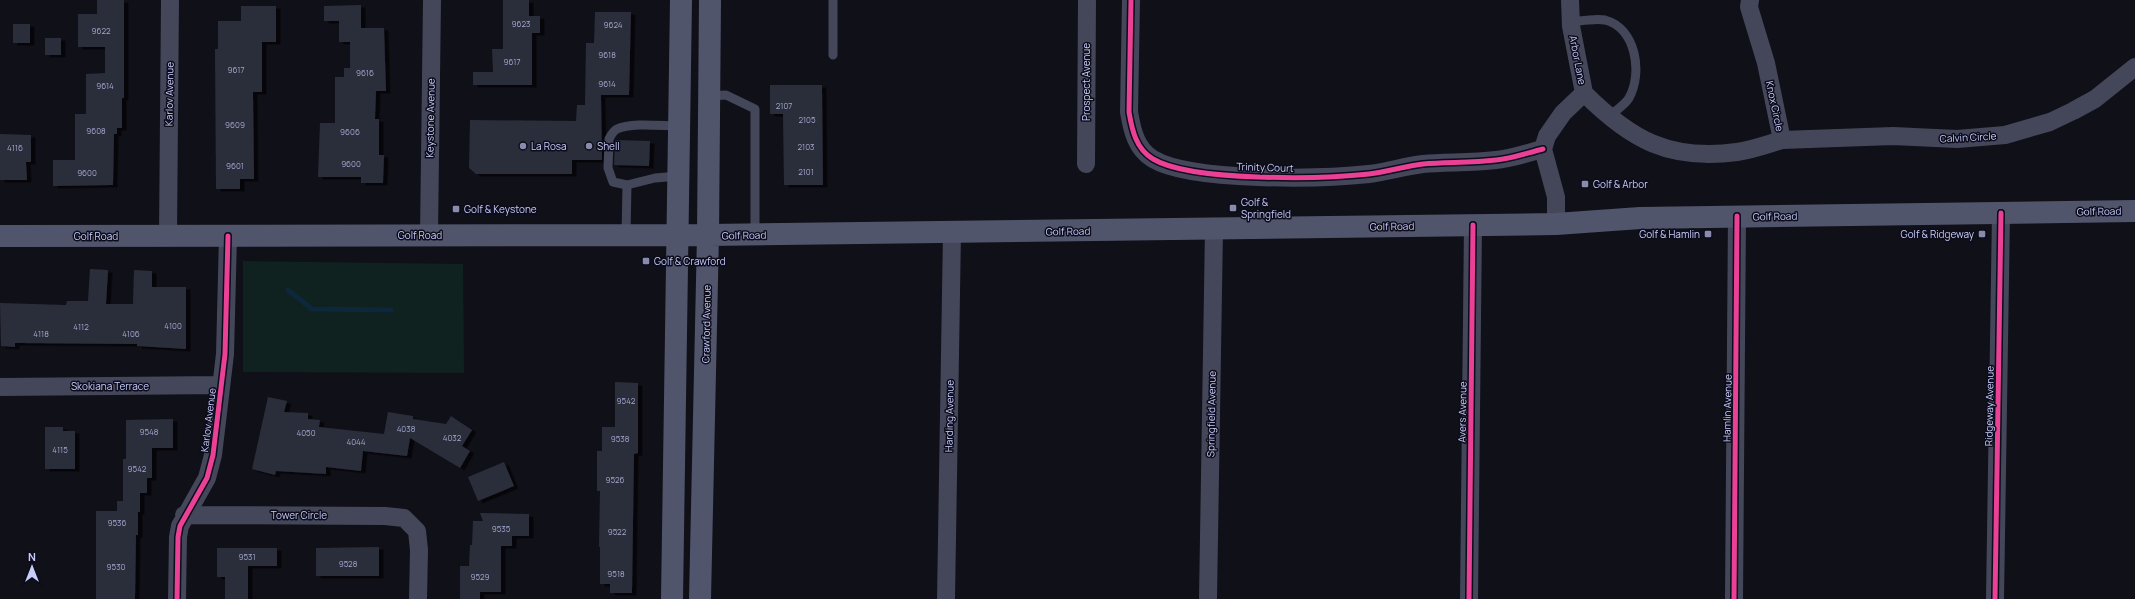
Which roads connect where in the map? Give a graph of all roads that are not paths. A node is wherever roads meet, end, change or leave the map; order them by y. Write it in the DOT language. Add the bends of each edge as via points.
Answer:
graph roads {
  1 [pos="170,0"];
  2 [pos="432,0"];
  3 [pos="681,0"];
  4 [pos="710,0"];
  5 [pos="833,0"];
  6 [pos="1087,0"];
  7 [pos="1131,0"];
  8 [pos="1570,0"];
  9 [pos="1750,0"];
  10 [pos="1571,22"];
  11 [pos="833,55"];
  12 [pos="2135,67"];
  13 [pos="1584,93"];
  14 [pos="710,96"];
  15 [pos="1608,118"];
  16 [pos="679,126"];
  17 [pos="1782,140"];
  18 [pos="1543,150"];
  19 [pos="1086,164"];
  20 [pos="679,176"];
  21 [pos="627,185"];
  22 [pos="2135,211"];
  23 [pos="2001,213"];
  24 [pos="1737,216"];
  25 [pos="1556,224"];
  26 [pos="1473,225"];
  27 [pos="1214,229"];
  28 [pos="952,232"];
  29 [pos="429,235"];
  30 [pos="626,235"];
  31 [pos="678,235"];
  32 [pos="708,235"];
  33 [pos="755,235"];
  34 [pos="0,236"];
  35 [pos="168,236"];
  36 [pos="228,236"];
  37 [pos="221,385"];
  38 [pos="0,387"];
  39 [pos="184,515"];
  40 [pos="177,599"];
  41 [pos="418,599"];
  42 [pos="672,599"];
  43 [pos="700,599"];
  44 [pos="946,599"];
  45 [pos="1208,599"];
  46 [pos="1469,599"];
  47 [pos="1734,599"];
  48 [pos="1994,599"];
  1 -- 35 [label="street, Karlov Avenue"];
  2 -- 29 [label="street, Keystone Avenue"];
  3 -- 16 [label="main road"];
  4 -- 14 [label="main road, Crawford Avenue"];
  5 -- 11 [label="lane"];
  6 -- 19 [label="street, Prospect Avenue"];
  7 -- 18 [label="street, Trinity Court" via="1129,112 1141,149 1152,159 1166,165 1181,170 1229,175 1318,178 1370,174 1421,165 1497,160"];
  8 -- 10 [label="street, Arbor Lane"];
  9 -- 17 [label="street, Knox Circle" via="1749,7 1766,63"];
  10 -- 13 [label="street, Arbor Lane"];
  10 -- 15 [label="lane" via="1604,20 1619,26 1633,46 1636,75 1628,99"];
  12 -- 17 [label="street, Calvin Circle" via="2095,99 2073,111 2050,122 2005,135 1957,139 1893,136"];
  13 -- 15 [label="street, Knox Circle"];
  13 -- 18 [label="street, Arbor Lane" via="1563,113 1546,136"];
  14 -- 32 [label="main road, Crawford Avenue"];
  14 -- 33 [label="lane" via="726,95 755,109"];
  15 -- 17 [label="street, Knox Circle" via="1640,139 1668,150 1703,154 1738,152"];
  16 -- 20 [label="main road"];
  16 -- 21 [label="lane" via="629,126 616,129 609,139 608,168 613,182"];
  18 -- 25 [label="street" via="1556,197"];
  20 -- 21 [label="lane" via="655,178"];
  20 -- 31 [label="main road"];
  21 -- 30 [label="lane"];
  22 -- 23 [label="main road, Golf Road"];
  23 -- 24 [label="main road, Golf Road"];
  23 -- 48 [label="street, Ridgeway Avenue"];
  24 -- 25 [label="main road, Golf Road" via="1640,218"];
  24 -- 47 [label="street, Hamlin Avenue"];
  25 -- 26 [label="main road, Golf Road"];
  26 -- 27 [label="main road, Golf Road"];
  26 -- 46 [label="street, Avers Avenue"];
  27 -- 28 [label="main road, Golf Road"];
  27 -- 45 [label="street, Springfield Avenue"];
  28 -- 33 [label="main road, Golf Road"];
  28 -- 44 [label="street, Harding Avenue"];
  29 -- 30 [label="main road, Golf Road"];
  29 -- 36 [label="main road, Golf Road"];
  30 -- 31 [label="main road, Golf Road"];
  31 -- 32 [label="main road, Golf Road"];
  31 -- 42 [label="main road"];
  32 -- 33 [label="main road, Golf Road"];
  32 -- 43 [label="main road, Crawford Avenue"];
  34 -- 35 [label="main road, Golf Road"];
  35 -- 36 [label="main road, Golf Road"];
  36 -- 37 [label="street, Karlov Avenue" via="225,354"];
  37 -- 38 [label="street, Skokiana Terrace"];
  37 -- 39 [label="street, Karlov Avenue" via="213,455 207,478"];
  39 -- 40 [label="street, Karlov Avenue" via="178,537"];
  39 -- 41 [label="street, Tower Circle" via="404,518 417,531"];
}
